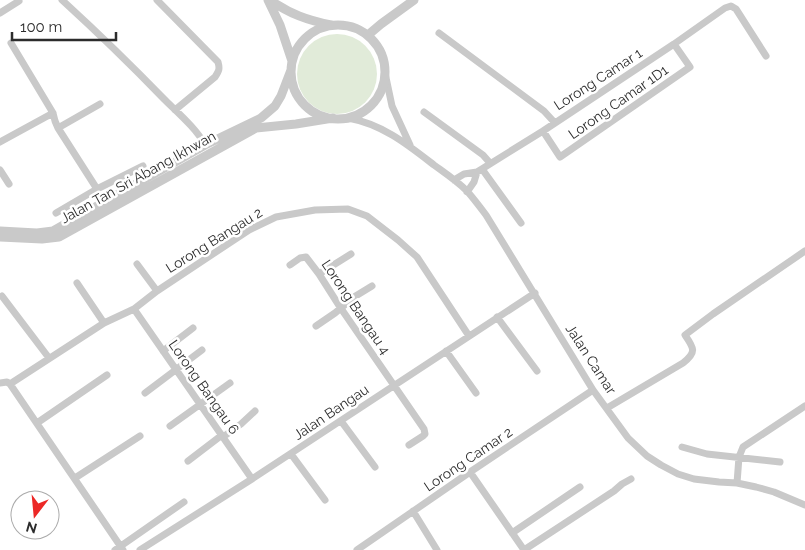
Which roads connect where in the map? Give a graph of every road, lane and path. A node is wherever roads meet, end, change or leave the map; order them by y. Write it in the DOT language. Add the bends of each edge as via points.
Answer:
graph roads {
  1 [pos="20,0"];
  2 [pos="62,0"];
  3 [pos="158,0"];
  4 [pos="269,0"];
  5 [pos="414,0"];
  6 [pos="0,12"];
  7 [pos="332,25"];
  8 [pos="439,33"];
  9 [pos="368,35"];
  10 [pos="11,43"];
  11 [pos="674,44"];
  12 [pos="766,56"];
  13 [pos="292,66"];
  14 [pos="385,72"];
  15 [pos="100,104"];
  16 [pos="175,110"];
  17 [pos="424,112"];
  18 [pos="53,114"];
  19 [pos="333,118"];
  20 [pos="348,118"];
  21 [pos="555,123"];
  22 [pos="255,125"];
  23 [pos="58,128"];
  24 [pos="543,131"];
  25 [pos="0,142"];
  26 [pos="205,145"];
  27 [pos="411,147"];
  28 [pos="490,163"];
  29 [pos="144,166"];
  30 [pos="0,170"];
  31 [pos="479,171"];
  32 [pos="454,180"];
  33 [pos="9,184"];
  34 [pos="97,189"];
  35 [pos="467,192"];
  36 [pos="56,213"];
  37 [pos="521,223"];
  38 [pos="0,231"];
  39 [pos="0,237"];
  40 [pos="805,251"];
  41 [pos="351,254"];
  42 [pos="137,264"];
  43 [pos="290,265"];
  44 [pos="319,274"];
  45 [pos="77,283"];
  46 [pos="372,286"];
  47 [pos="157,291"];
  48 [pos="535,293"];
  49 [pos="2,296"];
  50 [pos="340,308"];
  51 [pos="134,309"];
  52 [pos="497,317"];
  53 [pos="104,323"];
  54 [pos="316,326"];
  55 [pos="193,328"];
  56 [pos="469,336"];
  57 [pos="202,350"];
  58 [pos="163,351"];
  59 [pos="446,351"];
  60 [pos="49,358"];
  61 [pos="176,370"];
  62 [pos="537,371"];
  63 [pos="107,375"];
  64 [pos="0,383"];
  65 [pos="230,383"];
  66 [pos="10,384"];
  67 [pos="394,386"];
  68 [pos="593,390"];
  69 [pos="145,393"];
  70 [pos="476,393"];
  71 [pos="200,404"];
  72 [pos="805,406"];
  73 [pos="607,408"];
  74 [pos="255,411"];
  75 [pos="341,421"];
  76 [pos="37,423"];
  77 [pos="170,426"];
  78 [pos="140,436"];
  79 [pos="222,436"];
  80 [pos="409,445"];
  81 [pos="682,447"];
  82 [pos="291,454"];
  83 [pos="739,457"];
  84 [pos="188,461"];
  85 [pos="780,462"];
  86 [pos="375,467"];
  87 [pos="470,472"];
  88 [pos="75,478"];
  89 [pos="252,479"];
  90 [pos="631,479"];
  91 [pos="737,483"];
  92 [pos="580,486"];
  93 [pos="325,500"];
  94 [pos="184,502"];
  95 [pos="805,506"];
  96 [pos="413,511"];
  97 [pos="512,533"];
  98 [pos="120,549"];
  99 [pos="140,550"];
  100 [pos="357,550"];
  101 [pos="437,550"];
  102 [pos="524,550"];
  1 -- 6 [label="street"];
  2 -- 16 [label="street"];
  3 -- 16 [label="street" via="220,67 215,77"];
  4 -- 7 [label="street" via="292,14"];
  4 -- 13 [label="street"];
  5 -- 9 [label="street"];
  7 -- 9 [label="street"];
  7 -- 13 [label="street" via="307,37 297,49"];
  8 -- 21 [label="street" via="544,111"];
  9 -- 14 [label="street" via="380,52"];
  10 -- 18 [label="street"];
  11 -- 12 [label="street, Lorong Camar 1" via="731,6"];
  11 -- 21 [label="street, Lorong Camar 1"];
  11 -- 24 [label="street, Lorong Camar 1D1" via="690,67 560,157"];
  13 -- 19 [label="street" via="293,85 300,99 312,111"];
  13 -- 22 [label="street" via="276,106"];
  14 -- 20 [label="street" via="383,87 376,100 361,113"];
  14 -- 27 [label="street, Jalan Camar" via="392,106"];
  15 -- 23 [label="street"];
  16 -- 26 [label="street"];
  17 -- 28 [label="street"];
  18 -- 23 [label="street"];
  18 -- 25 [label="street"];
  19 -- 20 [label="street"];
  19 -- 22 [label="street" via="296,124"];
  20 -- 27 [label="street, Jalan Camar" via="378,126"];
  21 -- 24 [label="street, Lorong Camar 1"];
  22 -- 26 [label="street, Jalan Tan Sri Abang Ikhwan"];
  22 -- 39 [label="street, Jalan Tan Sri Abang Ikhwan" via="59,237"];
  23 -- 34 [label="street"];
  24 -- 28 [label="street, Lorong Camar 1"];
  26 -- 38 [label="street, Jalan Tan Sri Abang Ikhwan" via="53,231"];
  27 -- 32 [label="street, Jalan Camar"];
  28 -- 31 [label="street, Lorong Camar 1"];
  29 -- 34 [label="street"];
  30 -- 33 [label="street"];
  31 -- 32 [label="street, Lorong Camar 1"];
  31 -- 35 [label="street, Lorong Camar 1"];
  31 -- 37 [label="street"];
  32 -- 35 [label="street, Jalan Camar"];
  34 -- 36 [label="street"];
  35 -- 48 [label="street, Jalan Camar" via="486,215"];
  40 -- 73 [label="street" via="686,335 693,348 690,358"];
  41 -- 44 [label="street"];
  42 -- 47 [label="street"];
  43 -- 44 [label="street, Lorong Bangau 4" via="306,257"];
  44 -- 50 [label="street, Lorong Bangau 4"];
  45 -- 53 [label="street"];
  46 -- 50 [label="street"];
  47 -- 51 [label="street, Lorong Bangau 2"];
  47 -- 56 [label="street, Lorong Bangau 2" via="249,230 276,217 315,210 348,209 367,216 417,257"];
  48 -- 52 [label="street, Jalan Bangau"];
  48 -- 68 [label="street, Jalan Camar"];
  49 -- 60 [label="street"];
  50 -- 54 [label="street"];
  50 -- 67 [label="street, Lorong Bangau 4"];
  51 -- 53 [label="street, Lorong Bangau 2"];
  51 -- 58 [label="street, Lorong Bangau 6"];
  52 -- 56 [label="street, Jalan Bangau"];
  52 -- 62 [label="street"];
  53 -- 60 [label="street, Lorong Bangau 2"];
  55 -- 58 [label="street"];
  56 -- 59 [label="street, Jalan Bangau"];
  57 -- 61 [label="street"];
  58 -- 61 [label="street, Lorong Bangau 6"];
  59 -- 67 [label="street, Jalan Bangau"];
  59 -- 70 [label="street"];
  60 -- 66 [label="street, Lorong Bangau 2"];
  61 -- 69 [label="street"];
  61 -- 71 [label="street, Lorong Bangau 6"];
  63 -- 76 [label="street"];
  64 -- 66 [label="street"];
  65 -- 71 [label="street"];
  66 -- 76 [label="street"];
  67 -- 75 [label="street, Jalan Bangau"];
  67 -- 80 [label="street, Lorong Bangau 4" via="424,430 425,434"];
  68 -- 73 [label="street, Jalan Camar"];
  68 -- 87 [label="street, Lorong Camar 2"];
  71 -- 77 [label="street"];
  71 -- 79 [label="street, Lorong Bangau 6"];
  72 -- 83 [label="street" via="743,447"];
  73 -- 91 [label="street, Jalan Camar" via="628,438 661,465 694,479"];
  74 -- 79 [label="street"];
  75 -- 82 [label="street, Jalan Bangau"];
  75 -- 86 [label="street"];
  76 -- 88 [label="street"];
  78 -- 88 [label="street"];
  79 -- 84 [label="street"];
  79 -- 89 [label="street, Lorong Bangau 6"];
  81 -- 83 [label="street" via="707,454"];
  82 -- 89 [label="street, Jalan Bangau"];
  82 -- 93 [label="street"];
  83 -- 85 [label="street"];
  83 -- 91 [label="street"];
  87 -- 96 [label="street, Lorong Camar 2"];
  87 -- 97 [label="street"];
  88 -- 98 [label="street"];
  89 -- 99 [label="street, Jalan Bangau"];
  90 -- 102 [label="street"];
  91 -- 95 [label="street, Jalan Camar" via="774,492"];
  92 -- 97 [label="street"];
  94 -- 98 [label="street"];
  96 -- 100 [label="street, Lorong Camar 2"];
  96 -- 101 [label="street"];
  97 -- 102 [label="street"];
}
